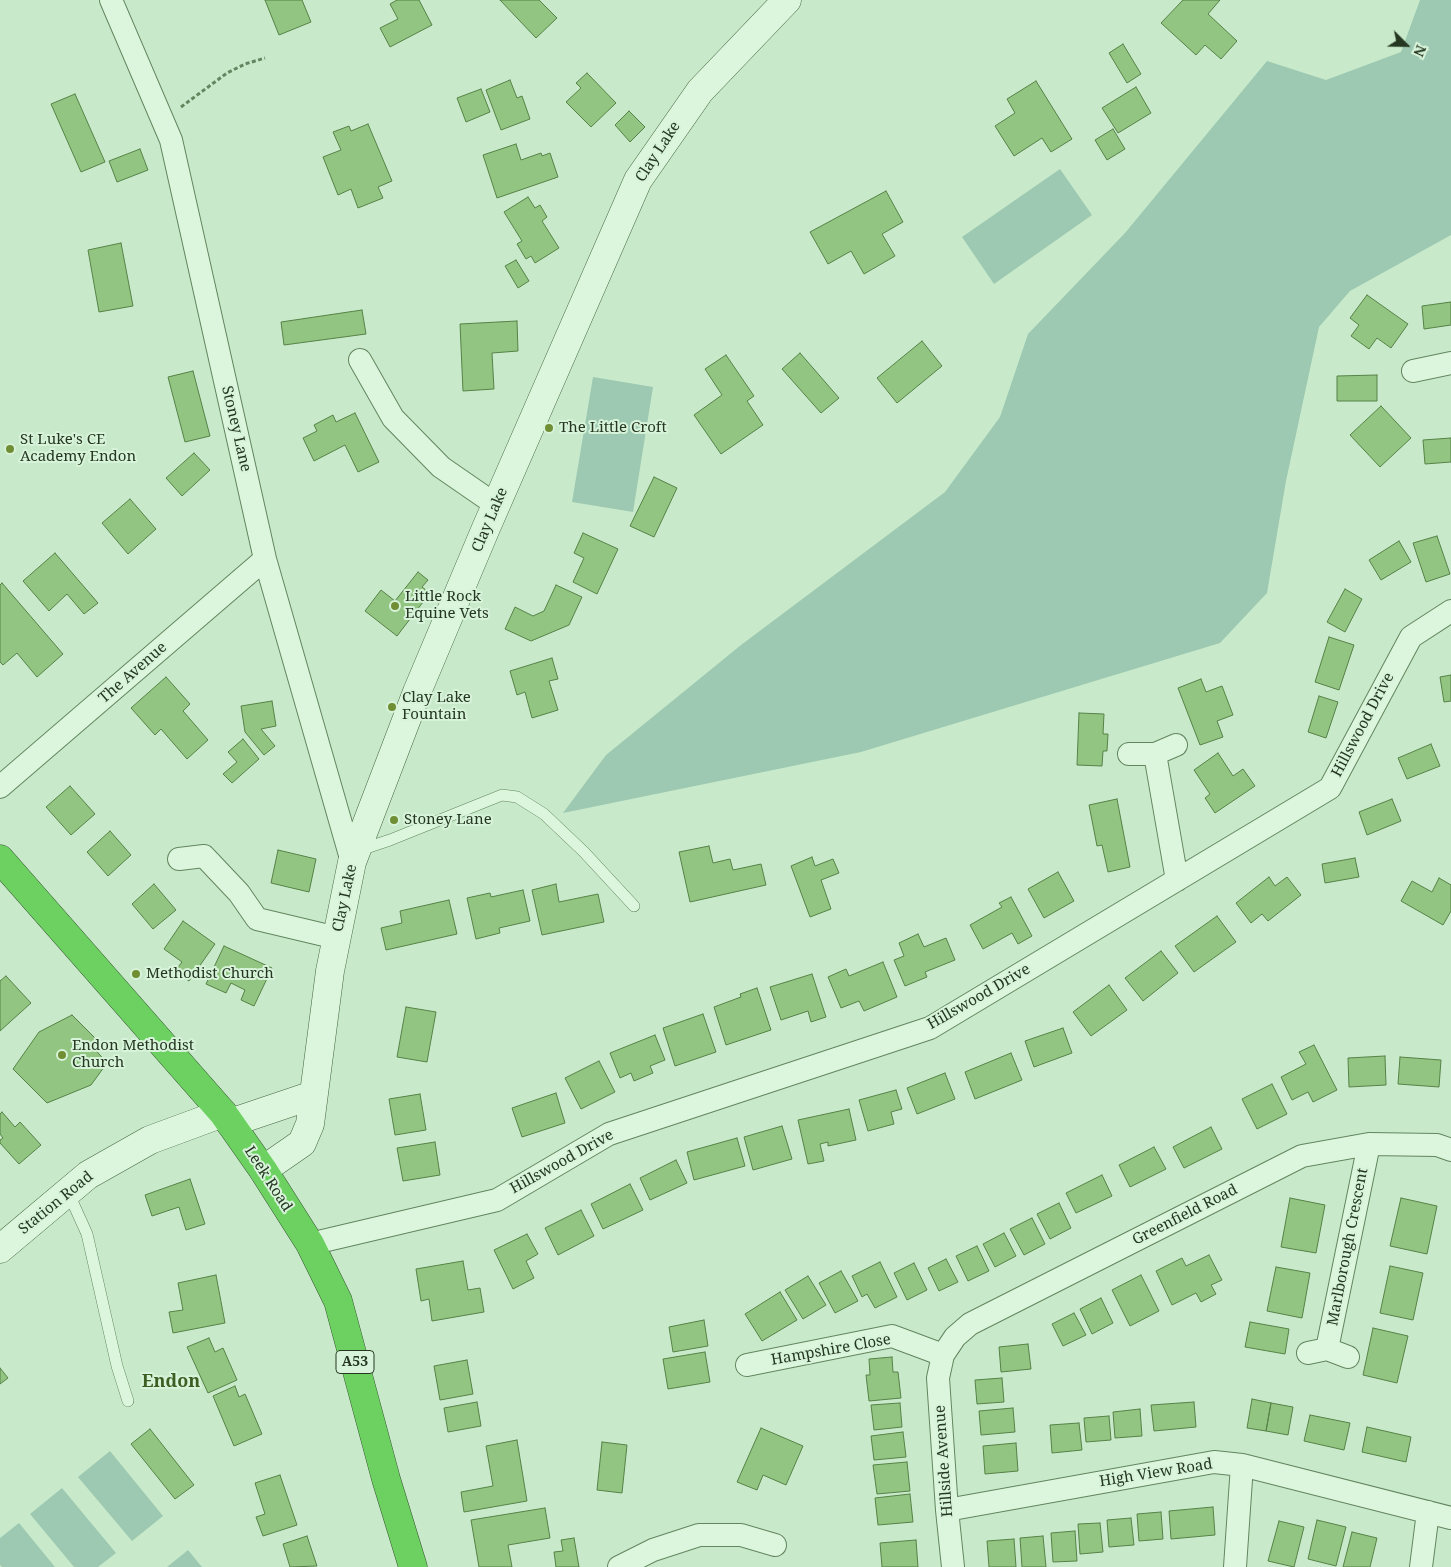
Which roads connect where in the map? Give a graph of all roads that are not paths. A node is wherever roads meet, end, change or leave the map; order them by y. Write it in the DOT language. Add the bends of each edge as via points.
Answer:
graph roads {
  1 [pos="111,0"];
  2 [pos="787,0"];
  3 [pos="360,360"];
  4 [pos="1451,362"];
  5 [pos="1413,371"];
  6 [pos="496,505"];
  7 [pos="265,559"];
  8 [pos="1451,611"];
  9 [pos="1176,745"];
  10 [pos="1129,754"];
  11 [pos="1155,754"];
  12 [pos="0,787"];
  13 [pos="354,857"];
  14 [pos="0,859"];
  15 [pos="179,859"];
  16 [pos="1177,880"];
  17 [pos="634,906"];
  18 [pos="337,938"];
  19 [pos="313,1095"];
  20 [pos="227,1118"];
  21 [pos="1369,1144"];
  22 [pos="1451,1150"];
  23 [pos="263,1170"];
  24 [pos="68,1192"];
  25 [pos="310,1244"];
  26 [pos="0,1249"];
  27 [pos="1328,1353"];
  28 [pos="942,1355"];
  29 [pos="747,1365"];
  30 [pos="128,1401"];
  31 [pos="1242,1465"];
  32 [pos="947,1510"];
  33 [pos="1428,1512"];
  34 [pos="1451,1518"];
  35 [pos="775,1545"];
  36 [pos="622,1566"];
  37 [pos="413,1567"];
  38 [pos="953,1567"];
  39 [pos="1235,1567"];
  40 [pos="1421,1567"];
  1 -- 7 [label="street, Stoney Lane" via="171,140"];
  2 -- 6 [label="main road, Clay Lake" via="700,91 638,180"];
  3 -- 6 [label="street" via="392,418 441,467"];
  4 -- 5 [label="street"];
  6 -- 13 [label="main road, Clay Lake" via="417,692"];
  7 -- 12 [label="street, The Avenue"];
  7 -- 13 [label="street, Stoney Lane"];
  8 -- 16 [label="street, Hillswood Drive" via="1411,637 1330,788"];
  9 -- 11 [label="street"];
  10 -- 11 [label="street"];
  11 -- 16 [label="street"];
  13 -- 17 [label="lane" via="502,795 517,797 544,814"];
  13 -- 18 [label="main road, Clay Lake"];
  14 -- 20 [label="highway, Leek Road / A53"];
  15 -- 18 [label="street" via="204,856 239,893 257,919"];
  16 -- 25 [label="street, Hillswood Drive" via="930,1028 609,1134 497,1200"];
  18 -- 19 [label="main road, Clay Lake"];
  19 -- 20 [label="main road"];
  19 -- 23 [label="main road, Clay Lake" via="310,1124 302,1143"];
  20 -- 23 [label="highway, Leek Road / A53"];
  20 -- 24 [label="main road, Station Road" via="150,1140 88,1175"];
  21 -- 22 [label="street, Greenfield Road" via="1437,1145"];
  21 -- 27 [label="street, Marlborough Crescent"];
  21 -- 28 [label="street, Greenfield Road" via="1302,1156 970,1324"];
  23 -- 25 [label="highway, Leek Road / A53"];
  24 -- 26 [label="main road, Station Road"];
  24 -- 30 [label="lane" via="87,1234"];
  25 -- 37 [label="highway, Leek Road / A53" via="338,1301"];
  28 -- 29 [label="street, Hampshire Close" via="892,1336"];
  28 -- 32 [label="street, Hillside Avenue" via="938,1378"];
  31 -- 32 [label="street, High View Road" via="1214,1462"];
  31 -- 33 [label="street, High View Road"];
  31 -- 39 [label="street"];
  32 -- 38 [label="street, Hillside Avenue"];
  33 -- 34 [label="street, High View Road"];
  33 -- 40 [label="street"];
  35 -- 36 [label="street" via="741,1535 699,1535 653,1550"];
}
